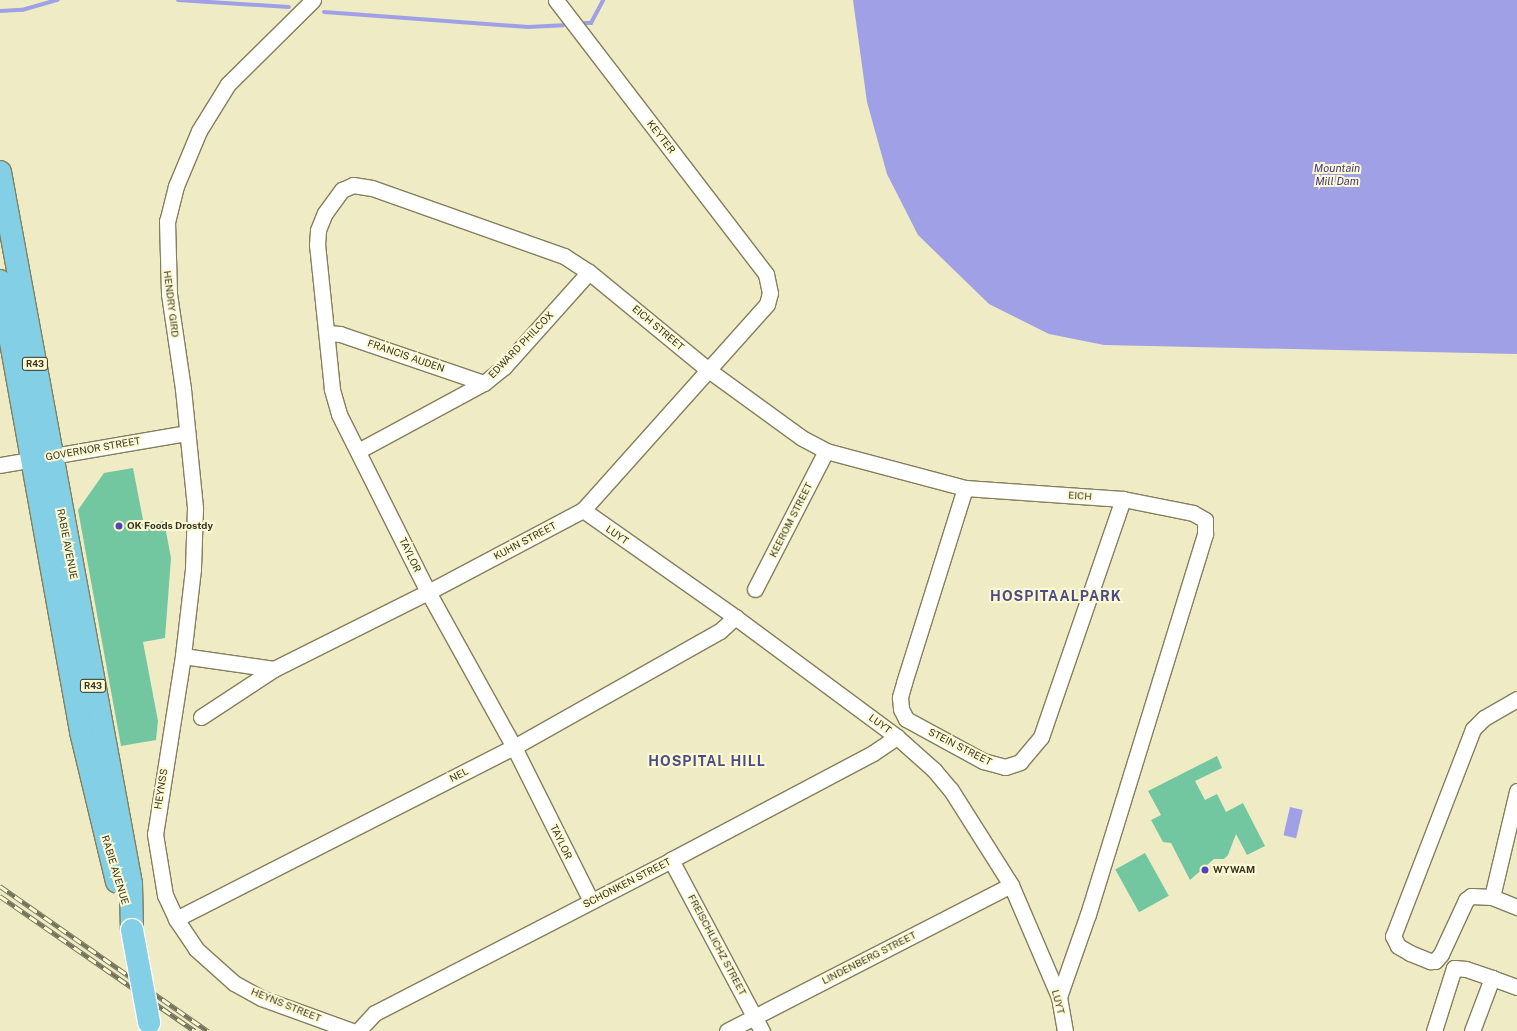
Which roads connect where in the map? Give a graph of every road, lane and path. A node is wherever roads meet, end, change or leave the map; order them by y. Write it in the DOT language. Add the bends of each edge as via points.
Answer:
graph roads {
  1 [pos="313,0"];
  2 [pos="556,0"];
  3 [pos="0,172"];
  4 [pos="342,190"];
  5 [pos="589,272"];
  6 [pos="766,274"];
  7 [pos="0,281"];
  8 [pos="327,333"];
  9 [pos="707,369"];
  10 [pos="484,383"];
  11 [pos="187,433"];
  12 [pos="358,451"];
  13 [pos="826,451"];
  14 [pos="41,458"];
  15 [pos="0,465"];
  16 [pos="965,488"];
  17 [pos="1123,499"];
  18 [pos="583,510"];
  19 [pos="755,589"];
  20 [pos="428,592"];
  21 [pos="735,617"];
  22 [pos="183,656"];
  23 [pos="274,669"];
  24 [pos="1517,699"];
  25 [pos="201,717"];
  26 [pos="897,737"];
  27 [pos="514,747"];
  28 [pos="1517,791"];
  29 [pos="671,860"];
  30 [pos="1011,885"];
  31 [pos="1492,897"];
  32 [pos="591,901"];
  33 [pos="1517,907"];
  34 [pos="176,919"];
  35 [pos="1492,978"];
  36 [pos="1517,987"];
  37 [pos="1059,997"];
  38 [pos="754,1016"];
  39 [pos="150,1026"];
  40 [pos="352,1031"];
  41 [pos="358,1031"];
  42 [pos="726,1031"];
  43 [pos="762,1031"];
  44 [pos="1065,1031"];
  45 [pos="1434,1031"];
  46 [pos="1472,1031"];
  1 -- 11 [label="street, HENDRY GIRD" via="228,84 199,131 176,186 167,221 166,256"];
  2 -- 6 [label="street, KEYTER"];
  3 -- 14 [label="main road, RABIE AVENUE / R43"];
  4 -- 5 [label="street, EICH STREET" via="353,185 372,188 564,256"];
  4 -- 8 [label="street, TAYLOR" via="325,213 317,238"];
  5 -- 9 [label="street, EICH STREET"];
  5 -- 10 [label="street, EDWARD PHILCOX" via="504,367"];
  6 -- 9 [label="street, KUHN STREET" via="770,288 767,304"];
  7 -- 14 [label="main road, RABIE AVENUE / R43"];
  8 -- 10 [label="street, FRANCIS AUDEN" via="340,334"];
  8 -- 12 [label="street, TAYLOR" via="332,389 339,414"];
  9 -- 13 [label="street, EICH STREET" via="802,438"];
  9 -- 18 [label="street, KUHN STREET"];
  10 -- 12 [label="street, EDWARD PHILCOX"];
  11 -- 14 [label="street, GOVERNOR STREET"];
  11 -- 22 [label="street, HENDRY GIRD" via="195,508 193,570"];
  12 -- 20 [label="street, TAYLOR"];
  13 -- 16 [label="street, EICH STREET"];
  13 -- 19 [label="street, KEEROM STREET"];
  14 -- 15 [label="street, GOVERNOR STREET"];
  14 -- 39 [label="main road, RABIE AVENUE / R43, bridge" via="130,884 131,923"];
  16 -- 17 [label="street, EICH"];
  16 -- 17 [label="street, STEIN STREET" via="904,683 900,697 901,709 906,718 925,729 983,761 1005,767 1020,762 1041,737"];
  17 -- 37 [label="street, EICH" via="1193,513 1205,520 1205,534 1088,914"];
  18 -- 20 [label="street, KUHN STREET"];
  18 -- 21 [label="street, LUYT"];
  20 -- 23 [label="street, KUHN STREET"];
  20 -- 27 [label="street, TAYLOR"];
  21 -- 26 [label="street, LUYT"];
  21 -- 27 [label="street, NEL" via="720,631"];
  22 -- 23 [label="street"];
  22 -- 34 [label="street, HEYNSS" via="155,834 161,880"];
  23 -- 25 [label="street, KUHN STREET"];
  24 -- 31 [label="street" via="1484,718 1473,729 1465,744 1435,830 1395,928 1395,940 1398,946 1410,953 1430,961 1435,960 1441,954 1466,900 1478,895"];
  26 -- 29 [label="street, SCHONKEN STREET" via="873,753"];
  26 -- 30 [label="street, LUYT" via="952,790"];
  27 -- 32 [label="street, TAYLOR"];
  27 -- 34 [label="street, NEL"];
  28 -- 31 [label="street"];
  29 -- 32 [label="street, SCHONKEN STREET"];
  29 -- 38 [label="street, FREISCHLICHZ STREET"];
  30 -- 37 [label="street, LUYT"];
  30 -- 38 [label="street, LINDENBERG STREET"];
  31 -- 33 [label="street"];
  32 -- 41 [label="street, SCHONKEN STREET" via="375,1013"];
  34 -- 40 [label="street, HEYNS STREET" via="196,948 234,983 261,998"];
  35 -- 36 [label="street"];
  35 -- 45 [label="street" via="1466,969 1454,968"];
  35 -- 46 [label="street"];
  37 -- 44 [label="street, LUYT"];
  38 -- 42 [label="street, LINDENBERG STREET"];
  38 -- 43 [label="street, FREISCHLICHZ STREET"];
}
